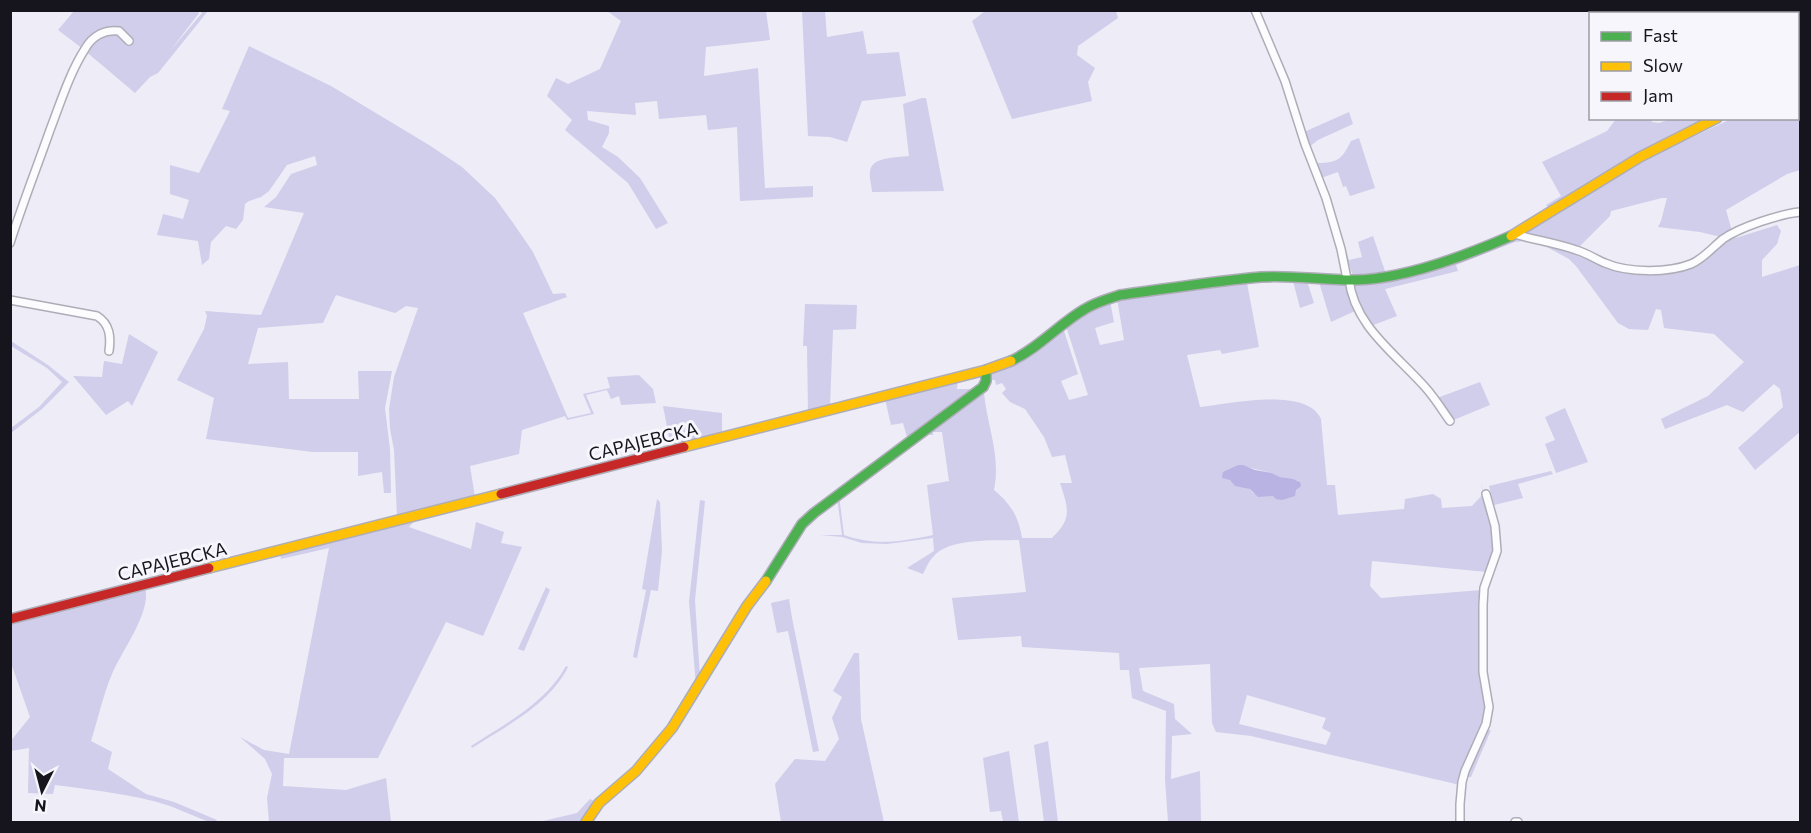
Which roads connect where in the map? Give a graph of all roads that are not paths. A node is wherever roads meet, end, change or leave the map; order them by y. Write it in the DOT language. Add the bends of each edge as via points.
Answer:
graph roads {
  1 [pos="1255,10"];
  2 [pos="129,41"];
  3 [pos="1714,120"];
  4 [pos="1800,212"];
  5 [pos="1514,234"];
  6 [pos="10,243"];
  7 [pos="1348,279"];
  8 [pos="10,300"];
  9 [pos="109,351"];
  10 [pos="986,370"];
  11 [pos="1450,421"];
  12 [pos="1486,494"];
  13 [pos="10,619"];
  14 [pos="586,822"];
  15 [pos="1460,822"];
  1 -- 7 [label="street" via="1326,198"];
  2 -- 6 [label="street" via="119,31 108,30 84,49"];
  3 -- 5 [label="main road, САРАЈЕВСКА" via="1640,157"];
  4 -- 5 [label="street" via="1742,230 1725,238 1693,264 1665,270 1619,268 1579,250"];
  5 -- 7 [label="main road, САРАЈЕВСКА" via="1406,273"];
  7 -- 10 [label="main road, САРАЈЕВСКА" via="1263,277 1120,295 1084,309 1037,346"];
  7 -- 11 [label="street" via="1354,303 1367,324 1427,389"];
  8 -- 9 [label="street" via="97,316 109,330"];
  10 -- 13 [label="main road, САРАЈЕВСКА"];
  10 -- 14 [label="main road" via="986,381 980,390 802,524 672,728 636,771 599,803"];
  12 -- 15 [label="street" via="1497,551 1484,588 1483,605 1483,672 1489,707 1462,782"];
}
